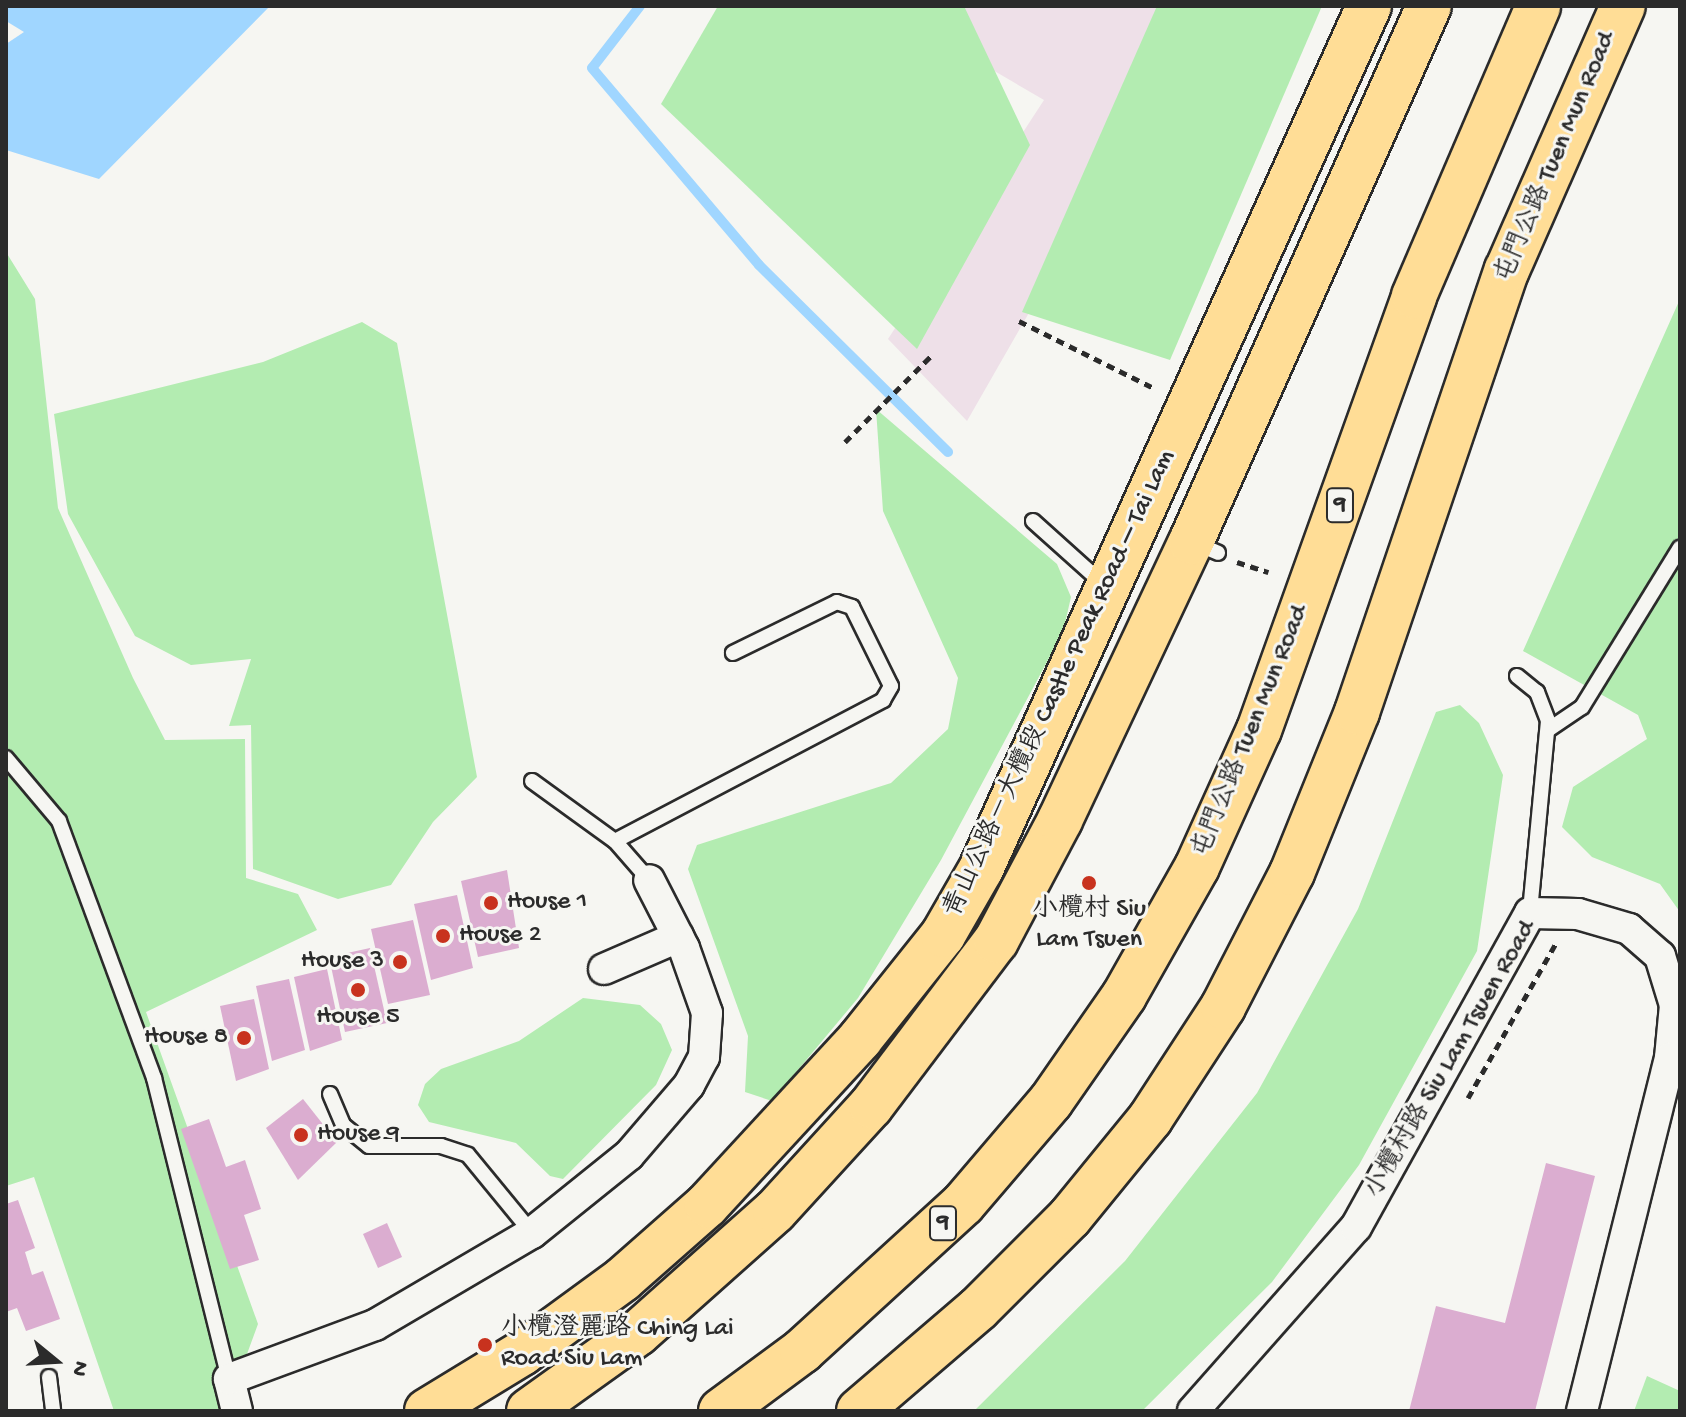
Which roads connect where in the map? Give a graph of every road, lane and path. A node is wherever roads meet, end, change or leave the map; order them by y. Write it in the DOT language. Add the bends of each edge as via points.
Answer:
graph roads {
  1 [pos="1369,6"];
  2 [pos="1429,6"];
  3 [pos="1538,6"];
  4 [pos="1623,6"];
  5 [pos="1019,321"];
  6 [pos="932,355"];
  7 [pos="1164,394"];
  8 [pos="845,442"];
  9 [pos="1033,521"];
  10 [pos="1204,548"];
  11 [pos="1680,548"];
  12 [pos="1268,572"];
  13 [pos="1108,589"];
  14 [pos="733,653"];
  15 [pos="1517,676"];
  16 [pos="1548,730"];
  17 [pos="6,758"];
  18 [pos="532,781"];
  19 [pos="615,841"];
  20 [pos="649,880"];
  21 [pos="1530,913"];
  22 [pos="678,937"];
  23 [pos="1571,937"];
  24 [pos="604,969"];
  25 [pos="330,1094"];
  26 [pos="1460,1111"];
  27 [pos="532,1233"];
  28 [pos="49,1377"];
  29 [pos="229,1379"];
  30 [pos="53,1411"];
  31 [pos="237,1411"];
  32 [pos="427,1411"];
  33 [pos="529,1411"];
  34 [pos="721,1411"];
  35 [pos="859,1411"];
  36 [pos="1193,1411"];
  37 [pos="1582,1411"];
  1 -- 13 [label="main road, 青山公路－大欖段 Castle Peak Road – Tai Lam"];
  2 -- 10 [label="main road, 青山公路－大欖段 Castle Peak Road – Tai Lam"];
  3 -- 34 [label="main road, 屯門公路 Tuen Mun Road / 9" via="1414,296 1259,730 1197,867 1124,996 1051,1101 963,1204 802,1351"];
  4 -- 35 [label="main road, 屯門公路 Tuen Mun Road" via="1501,285 1351,727 1292,873 1223,1007 1150,1119 1070,1217 978,1309"];
  5 -- 7 [label="path"];
  6 -- 8 [label="path"];
  9 -- 13 [label="lane"];
  10 -- 12 [label="path"];
  10 -- 33 [label="main road, 青山公路－大欖段 Castle Peak Road – Tai Lam" via="1023,894 932,1029 824,1160 727,1257 638,1333"];
  11 -- 16 [label="lane" via="1582,707"];
  13 -- 32 [label="main road, 青山公路－大欖段 Castle Peak Road – Tai Lam" via="981,869 943,935 860,1039 728,1184 623,1279 522,1353"];
  14 -- 19 [label="lane" via="837,602 852,607 891,686 883,700"];
  15 -- 16 [label="lane" via="1537,692"];
  16 -- 21 [label="lane"];
  17 -- 29 [label="lane" via="59,821 154,1078"];
  18 -- 19 [label="lane"];
  19 -- 20 [label="lane"];
  20 -- 22 [label="street"];
  21 -- 36 [label="street, 小欖村路 Siu Lam Tsuen Road" via="1356,1227"];
  21 -- 37 [label="street, 小欖村路 Siu Lam Tsuen Road" via="1578,914 1629,929 1660,956 1675,1005 1670,1058"];
  22 -- 24 [label="street"];
  22 -- 27 [label="street" via="707,1013 707,1042 697,1073 629,1155"];
  23 -- 26 [label="path" via="1557,941"];
  25 -- 27 [label="lane" via="343,1125 369,1146 441,1146 468,1155"];
  27 -- 29 [label="street" via="375,1325"];
  28 -- 30 [label="lane"];
  29 -- 31 [label="street"];
}
